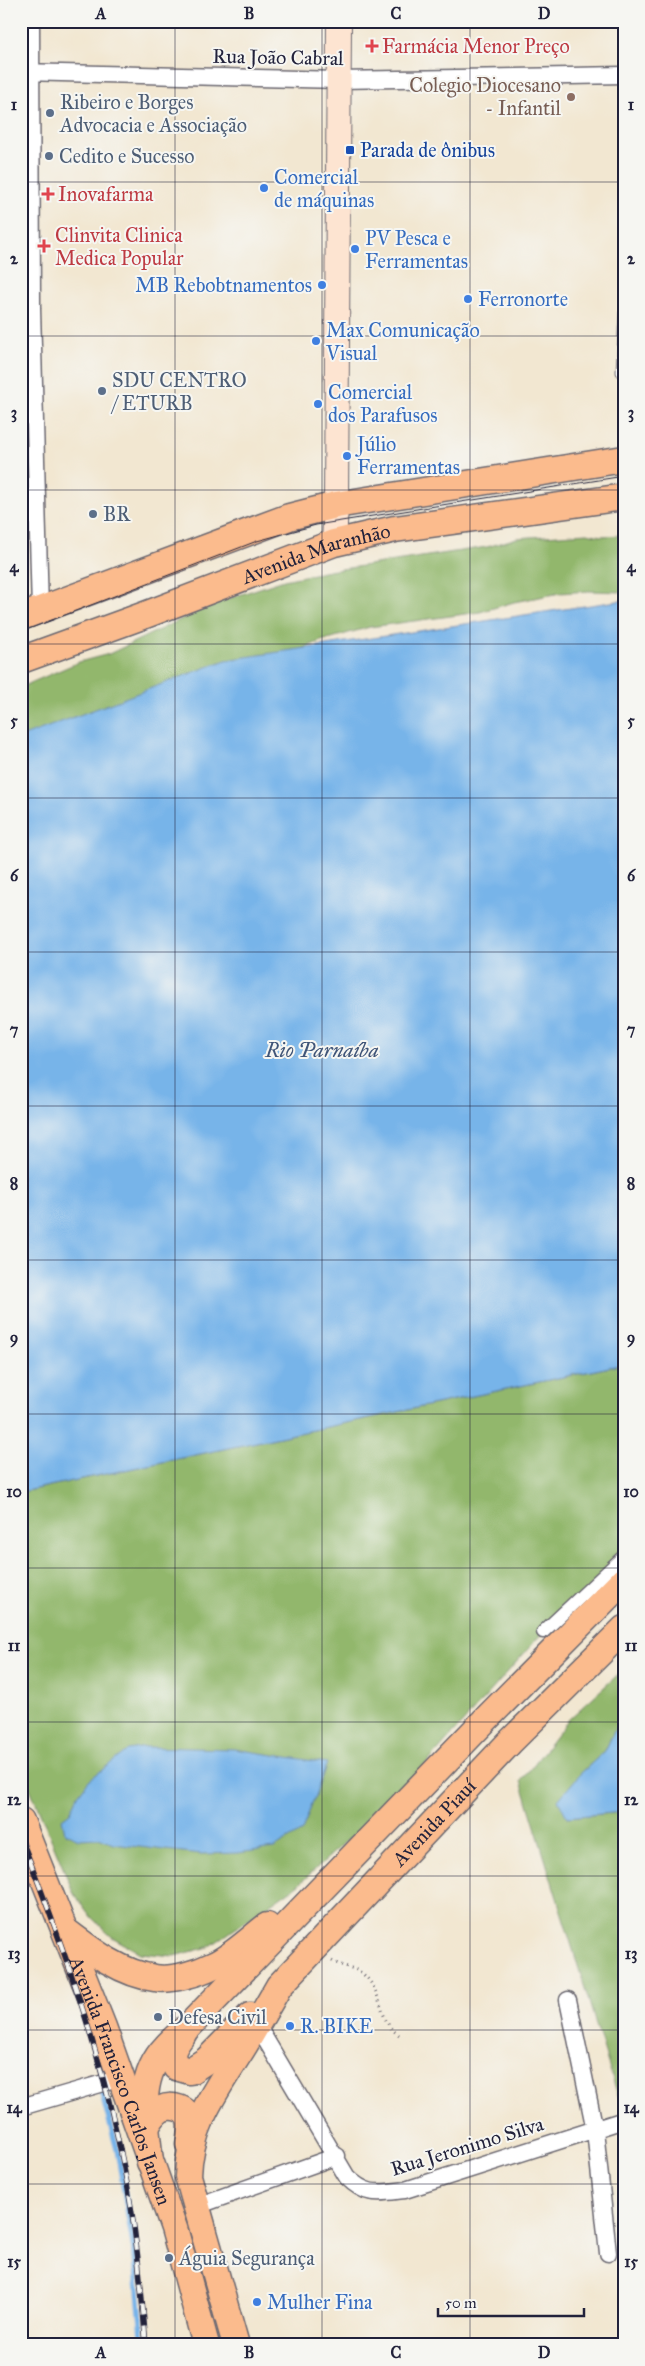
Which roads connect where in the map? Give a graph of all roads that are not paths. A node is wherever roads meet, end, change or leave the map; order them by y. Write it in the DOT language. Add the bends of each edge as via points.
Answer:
graph roads {
  1 [pos="31,21"];
  2 [pos="339,21"];
  3 [pos="26,72"];
  4 [pos="624,75"];
  5 [pos="339,80"];
  6 [pos="624,313"];
  7 [pos="621,372"];
  8 [pos="624,459"];
  9 [pos="624,497"];
  10 [pos="336,505"];
  11 [pos="334,542"];
  12 [pos="30,614"];
  13 [pos="21,660"];
  14 [pos="624,1556"];
  15 [pos="624,1580"];
  16 [pos="624,1629"];
  17 [pos="543,1632"];
  18 [pos="21,1821"];
  19 [pos="330,1879"];
  20 [pos="67,1932"];
  21 [pos="279,1986"];
  22 [pos="568,2000"];
  23 [pos="257,2025"];
  24 [pos="189,2026"];
  25 [pos="121,2078"];
  26 [pos="21,2106"];
  27 [pos="624,2120"];
  28 [pos="146,2127"];
  29 [pos="595,2130"];
  30 [pos="189,2155"];
  31 [pos="337,2156"];
  32 [pos="150,2162"];
  33 [pos="197,2206"];
  34 [pos="608,2253"];
  35 [pos="206,2345"];
  36 [pos="236,2345"];
  1 -- 3 [label="street"];
  2 -- 5 [label="main road"];
  3 -- 5 [label="street, Rua João Cabral"];
  3 -- 12 [label="street" via="32,309"];
  4 -- 5 [label="street, Rua João Cabral"];
  5 -- 10 [label="main road"];
  6 -- 7 [label="lane"];
  8 -- 10 [label="main road, Avenida Maranhão"];
  9 -- 11 [label="main road, Avenida Maranhão" via="395,529"];
  10 -- 11 [label="main road"];
  10 -- 12 [label="main road, Avenida Maranhão" via="289,517"];
  11 -- 13 [label="main road, Avenida Maranhão"];
  14 -- 17 [label="street"];
  15 -- 19 [label="main road, Avenida Piauí"];
  16 -- 21 [label="main road, Avenida Piauí" via="510,1742"];
  18 -- 20 [label="main road, Avenida Francisco Carlos Jansen"];
  19 -- 20 [label="main road, Avenida Piauí" via="216,1965 180,1975 155,1978 132,1971 97,1954"];
  19 -- 24 [label="main road, Avenida Piauí"];
  20 -- 25 [label="main road, Avenida Francisco Carlos Jansen"];
  21 -- 23 [label="main road, Avenida Piauí"];
  21 -- 24 [label="main road" via="206,2060 190,2071 176,2067 172,2059 173,2048"];
  22 -- 29 [label="street"];
  23 -- 30 [label="main road, Avenida Francisco Carlos Jansen" via="210,2099"];
  23 -- 31 [label="street, Rua Jeronimo Silva"];
  24 -- 28 [label="main road, Avenida Piauí" via="165,2047 147,2079 143,2093"];
  25 -- 26 [label="street"];
  25 -- 32 [label="main road, Avenida Francisco Carlos Jansen"];
  27 -- 29 [label="street, Rua Jeronimo Silva"];
  28 -- 30 [label="main road" via="162,2109 172,2106 180,2109 190,2122"];
  28 -- 32 [label="main road, Avenida Piauí"];
  29 -- 31 [label="street, Rua Jeronimo Silva" via="405,2190 375,2194 358,2187 347,2176"];
  29 -- 34 [label="street"];
  30 -- 33 [label="main road, Avenida Francisco Carlos Jansen" via="188,2176"];
  31 -- 33 [label="street"];
  32 -- 35 [label="main road, Avenida Francisco Carlos Jansen" via="174,2228"];
  33 -- 36 [label="main road, Avenida Francisco Carlos Jansen"];
}
